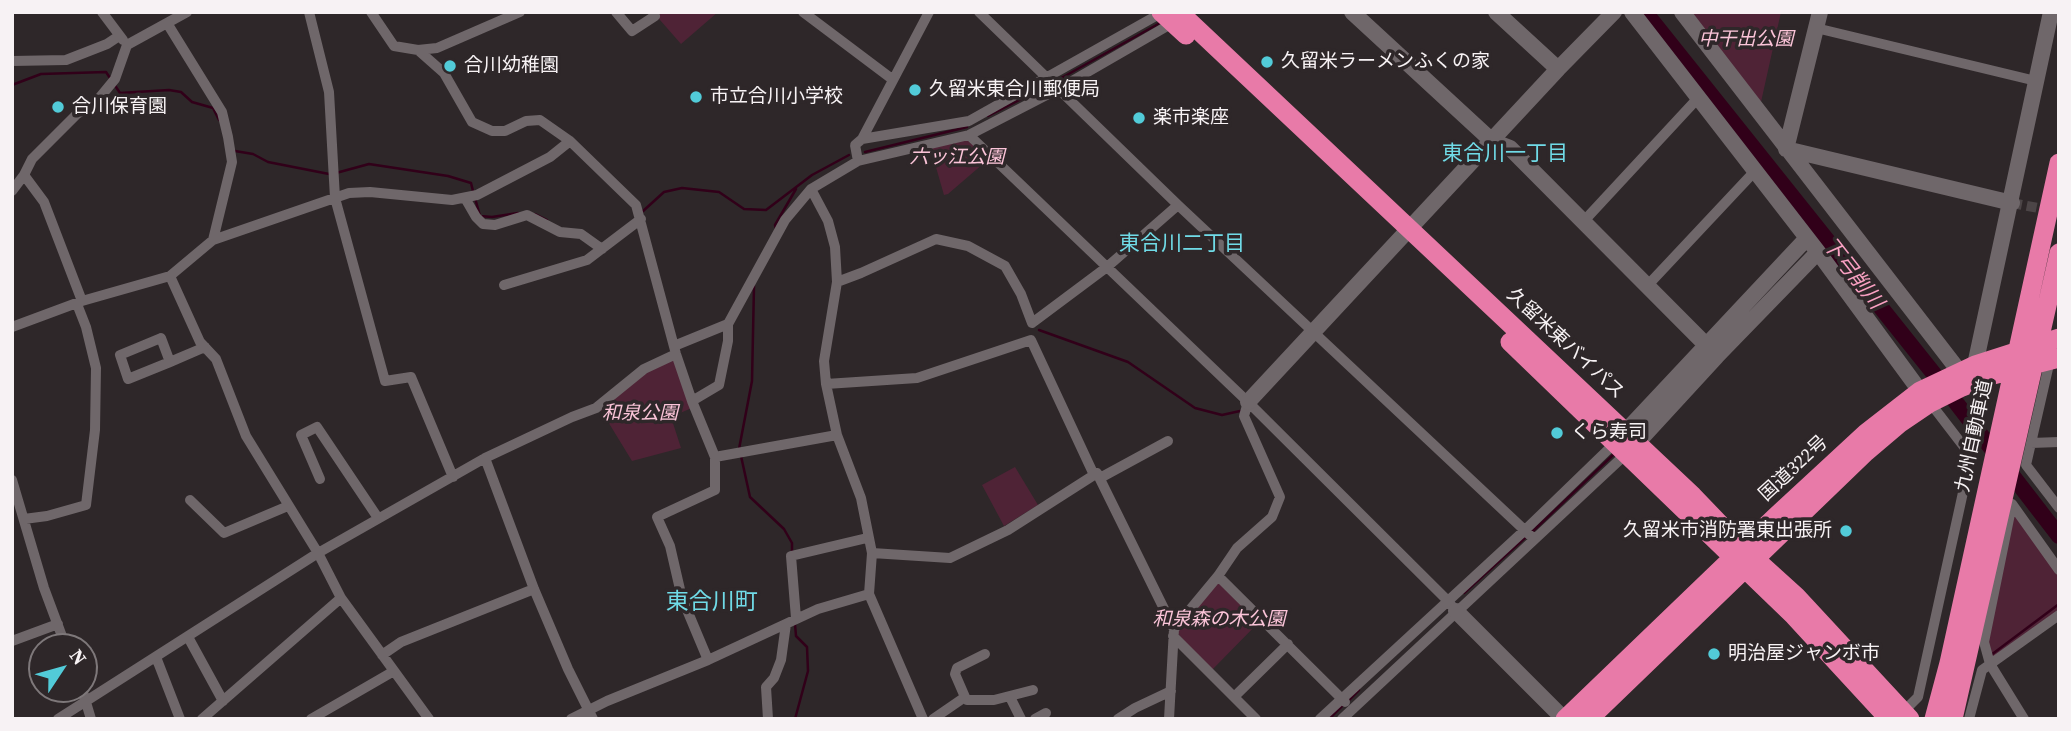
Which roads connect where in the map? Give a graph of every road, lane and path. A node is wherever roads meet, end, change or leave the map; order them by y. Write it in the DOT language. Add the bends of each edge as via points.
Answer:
graph roads {
  1 [pos="102,12"];
  2 [pos="187,12"];
  3 [pos="309,12"];
  4 [pos="371,12"];
  5 [pos="520,12"];
  6 [pos="616,12"];
  7 [pos="653,12"];
  8 [pos="803,12"];
  9 [pos="929,12"];
  10 [pos="979,12"];
  11 [pos="1352,12"];
  12 [pos="1496,12"];
  13 [pos="1614,12"];
  14 [pos="1632,12"];
  15 [pos="1682,12"];
  16 [pos="2051,12"];
  17 [pos="1174,15"];
  18 [pos="1818,20"];
  19 [pos="167,23"];
  20 [pos="123,41"];
  21 [pos="418,50"];
  22 [pos="12,61"];
  23 [pos="1558,69"];
  24 [pos="892,79"];
  25 [pos="1048,79"];
  26 [pos="2036,81"];
  27 [pos="1060,88"];
  28 [pos="1698,98"];
  29 [pos="969,135"];
  30 [pos="862,139"];
  31 [pos="570,141"];
  32 [pos="1492,141"];
  33 [pos="1787,149"];
  34 [pos="858,161"];
  35 [pos="2059,163"];
  36 [pos="1755,171"];
  37 [pos="24,175"];
  38 [pos="811,189"];
  39 [pos="12,191"];
  40 [pos="335,198"];
  41 [pos="465,198"];
  42 [pos="2012,203"];
  43 [pos="1178,205"];
  44 [pos="639,214"];
  45 [pos="1584,222"];
  46 [pos="1406,233"];
  47 [pos="1807,238"];
  48 [pos="213,240"];
  49 [pos="602,249"];
  50 [pos="1818,252"];
  51 [pos="2059,253"];
  52 [pos="1107,267"];
  53 [pos="170,276"];
  54 [pos="838,282"];
  55 [pos="504,285"];
  56 [pos="1647,285"];
  57 [pos="80,303"];
  58 [pos="1032,323"];
  59 [pos="728,324"];
  60 [pos="12,327"];
  61 [pos="1313,330"];
  62 [pos="2051,333"];
  63 [pos="1031,340"];
  64 [pos="205,347"];
  65 [pos="675,350"];
  66 [pos="1712,350"];
  67 [pos="2054,359"];
  68 [pos="170,362"];
  69 [pos="1965,376"];
  70 [pos="826,384"];
  71 [pos="1929,395"];
  72 [pos="692,401"];
  73 [pos="1248,402"];
  74 [pos="837,435"];
  75 [pos="1168,440"];
  76 [pos="2059,442"];
  77 [pos="1625,443"];
  78 [pos="2031,443"];
  79 [pos="715,457"];
  80 [pos="485,458"];
  81 [pos="1097,476"];
  82 [pos="453,477"];
  83 [pos="12,480"];
  84 [pos="320,480"];
  85 [pos="190,500"];
  86 [pos="288,506"];
  87 [pos="2059,509"];
  88 [pos="378,518"];
  89 [pos="24,519"];
  90 [pos="1525,530"];
  91 [pos="867,538"];
  92 [pos="1534,539"];
  93 [pos="318,553"];
  94 [pos="872,553"];
  95 [pos="1745,558"];
  96 [pos="2059,570"];
  97 [pos="1218,576"];
  98 [pos="534,589"];
  99 [pos="869,594"];
  100 [pos="341,598"];
  101 [pos="1452,606"];
  102 [pos="2059,615"];
  103 [pos="796,618"];
  104 [pos="58,624"];
  105 [pos="786,624"];
  106 [pos="1173,632"];
  107 [pos="61,633"];
  108 [pos="188,637"];
  109 [pos="12,641"];
  110 [pos="1288,644"];
  111 [pos="985,654"];
  112 [pos="382,655"];
  113 [pos="156,657"];
  114 [pos="708,660"];
  115 [pos="1986,667"];
  116 [pos="394,671"];
  117 [pos="1033,690"];
  118 [pos="1171,691"];
  119 [pos="98,694"];
  120 [pos="1234,696"];
  121 [pos="965,697"];
  122 [pos="1010,697"];
  123 [pos="1342,698"];
  124 [pos="223,701"];
  125 [pos="84,703"];
  126 [pos="1352,709"];
  127 [pos="1046,713"];
  128 [pos="1904,713"];
  129 [pos="216,714"];
  130 [pos="590,714"];
  131 [pos="924,718"];
  132 [pos="58,719"];
  133 [pos="180,719"];
  134 [pos="202,719"];
  135 [pos="311,719"];
  136 [pos="429,719"];
  137 [pos="571,719"];
  138 [pos="768,719"];
  139 [pos="1021,719"];
  140 [pos="1035,719"];
  141 [pos="1118,719"];
  142 [pos="1169,719"];
  143 [pos="1256,719"];
  144 [pos="1320,719"];
  145 [pos="1342,719"];
  146 [pos="1565,719"];
  147 [pos="1589,719"];
  148 [pos="1934,719"];
  149 [pos="1954,719"];
  150 [pos="1969,719"];
  151 [pos="2024,719"];
  1 -- 20 [label="street"];
  2 -- 19 [label="street"];
  3 -- 40 [label="street" via="329,92"];
  4 -- 21 [label="street" via="394,46"];
  5 -- 21 [label="street" via="436,48"];
  6 -- 7 [label="street" via="632,31 655,16"];
  8 -- 24 [label="street"];
  9 -- 24 [label="street"];
  10 -- 25 [label="street"];
  11 -- 32 [label="street"];
  12 -- 23 [label="street"];
  13 -- 23 [label="street"];
  14 -- 28 [label="street"];
  15 -- 33 [label="street"];
  16 -- 26 [label="street"];
  17 -- 25 [label="street"];
  17 -- 27 [label="street"];
  17 -- 46 [label="highway, 久留米東バイパス"];
  18 -- 26 [label="street"];
  18 -- 33 [label="street"];
  19 -- 20 [label="street"];
  19 -- 48 [label="street" via="222,112 228,137 232,162"];
  20 -- 22 [label="street" via="66,60"];
  20 -- 37 [label="street" via="115,79 96,102 76,114 40,150"];
  21 -- 31 [label="street" via="444,73 472,122 505,131 540,120"];
  23 -- 32 [label="street"];
  24 -- 30 [label="street"];
  25 -- 27 [label="street"];
  25 -- 30 [label="street" via="969,121"];
  26 -- 42 [label="street"];
  27 -- 29 [label="street"];
  27 -- 43 [label="street"];
  28 -- 36 [label="street"];
  28 -- 45 [label="street"];
  29 -- 34 [label="street"];
  29 -- 52 [label="street"];
  30 -- 34 [label="street" via="855,145"];
  31 -- 41 [label="street" via="550,156"];
  31 -- 44 [label="street" via="627,195"];
  32 -- 45 [label="street" via="1510,148"];
  32 -- 46 [label="street"];
  33 -- 42 [label="street"];
  33 -- 69 [label="street"];
  34 -- 38 [label="street"];
  35 -- 148 [label="highway, 九州自動車道"];
  36 -- 47 [label="street"];
  36 -- 56 [label="street"];
  37 -- 39 [label="street"];
  37 -- 57 [label="street" via="44,202"];
  38 -- 54 [label="street" via="828,221"];
  38 -- 59 [label="street" via="785,220"];
  40 -- 41 [label="street" via="370,192"];
  40 -- 48 [label="street"];
  40 -- 82 [label="street" via="385,381 411,377"];
  41 -- 49 [label="street" via="484,224 527,215 560,232 581,234"];
  42 -- 69 [label="street"];
  43 -- 52 [label="street"];
  43 -- 61 [label="street"];
  44 -- 49 [label="street"];
  44 -- 65 [label="street"];
  45 -- 56 [label="street"];
  46 -- 61 [label="street"];
  46 -- 77 [label="highway, 久留米東バイパス"];
  47 -- 50 [label="street"];
  47 -- 66 [label="street"];
  48 -- 53 [label="street"];
  49 -- 55 [label="street" via="587,260"];
  50 -- 66 [label="street"];
  50 -- 71 [label="street"];
  51 -- 62 [label="highway"];
  52 -- 58 [label="street"];
  52 -- 73 [label="street"];
  53 -- 57 [label="street"];
  53 -- 64 [label="street"];
  54 -- 58 [label="street" via="936,239 968,246 1005,266"];
  54 -- 70 [label="street" via="824,361"];
  56 -- 66 [label="street"];
  57 -- 60 [label="street"];
  57 -- 89 [label="street" via="96,368 95,430 86,505"];
  58 -- 63 [label="street"];
  59 -- 65 [label="street"];
  59 -- 72 [label="street" via="719,386"];
  61 -- 73 [label="street"];
  61 -- 90 [label="street"];
  62 -- 69 [label="highway, 国道322号"];
  62 -- 149 [label="highway"];
  63 -- 70 [label="street" via="917,378"];
  63 -- 81 [label="street"];
  64 -- 68 [label="street"];
  64 -- 86 [label="street" via="216,359 246,436"];
  65 -- 72 [label="street"];
  65 -- 80 [label="street" via="596,408"];
  66 -- 77 [label="street"];
  67 -- 69 [label="highway, 国道322号" via="1993,375"];
  67 -- 78 [label="street"];
  68 -- 68 [label="street" via="128,379 120,355 161,338"];
  69 -- 71 [label="highway, 国道322号"];
  70 -- 74 [label="street"];
  71 -- 95 [label="highway, 国道322号"];
  71 -- 128 [label="street" via="1971,456"];
  72 -- 79 [label="street"];
  73 -- 97 [label="street" via="1244,416 1280,497 1272,517 1237,548"];
  73 -- 101 [label="street"];
  74 -- 79 [label="street"];
  74 -- 91 [label="street" via="860,498"];
  75 -- 81 [label="street"];
  76 -- 78 [label="street"];
  77 -- 90 [label="street"];
  77 -- 92 [label="street"];
  77 -- 95 [label="highway, 久留米東バイパス"];
  78 -- 87 [label="street" via="2026,465"];
  79 -- 114 [label="street" via="715,490 657,517 670,546 682,598"];
  80 -- 82 [label="street"];
  80 -- 98 [label="street"];
  81 -- 94 [label="street" via="1008,530 950,558"];
  81 -- 106 [label="street"];
  82 -- 88 [label="street"];
  83 -- 89 [label="street"];
  84 -- 88 [label="street" via="301,435 317,428"];
  85 -- 86 [label="street" via="224,533"];
  86 -- 93 [label="street"];
  88 -- 93 [label="street"];
  89 -- 104 [label="street"];
  90 -- 92 [label="street"];
  90 -- 101 [label="street"];
  91 -- 94 [label="street"];
  91 -- 103 [label="street" via="791,556"];
  92 -- 101 [label="street"];
  93 -- 100 [label="street"];
  93 -- 108 [label="street"];
  94 -- 99 [label="street"];
  95 -- 128 [label="highway, 久留米東バイパス" via="1796,596"];
  95 -- 146 [label="highway, 国道322号"];
  95 -- 147 [label="highway, 国道322号"];
  96 -- 115 [label="street" via="2012,504 1984,642"];
  97 -- 106 [label="street"];
  97 -- 110 [label="street"];
  98 -- 112 [label="street" via="401,642"];
  98 -- 130 [label="street"];
  99 -- 103 [label="street"];
  99 -- 131 [label="street"];
  100 -- 112 [label="street"];
  100 -- 124 [label="street"];
  101 -- 123 [label="street"];
  101 -- 126 [label="street"];
  101 -- 146 [label="street"];
  102 -- 115 [label="street"];
  103 -- 105 [label="street"];
  104 -- 107 [label="street"];
  104 -- 109 [label="street"];
  105 -- 114 [label="street"];
  105 -- 138 [label="street" via="781,660 766,687"];
  106 -- 118 [label="street"];
  106 -- 120 [label="street"];
  108 -- 113 [label="street"];
  108 -- 124 [label="street"];
  110 -- 120 [label="street"];
  110 -- 123 [label="street"];
  111 -- 121 [label="street" via="954,670"];
  112 -- 116 [label="street"];
  113 -- 119 [label="street"];
  113 -- 133 [label="street"];
  114 -- 130 [label="street"];
  115 -- 128 [label="street"];
  115 -- 150 [label="street"];
  115 -- 151 [label="street"];
  116 -- 135 [label="street"];
  116 -- 136 [label="street"];
  117 -- 122 [label="street"];
  118 -- 141 [label="street"];
  118 -- 142 [label="street"];
  120 -- 143 [label="street"];
  121 -- 122 [label="street"];
  121 -- 131 [label="street"];
  122 -- 139 [label="street"];
  123 -- 126 [label="street"];
  123 -- 144 [label="street"];
  124 -- 129 [label="street"];
  125 -- 132 [label="street"];
  126 -- 145 [label="street"];
  127 -- 140 [label="street"];
  129 -- 134 [label="street"];
  130 -- 137 [label="street"];
}
